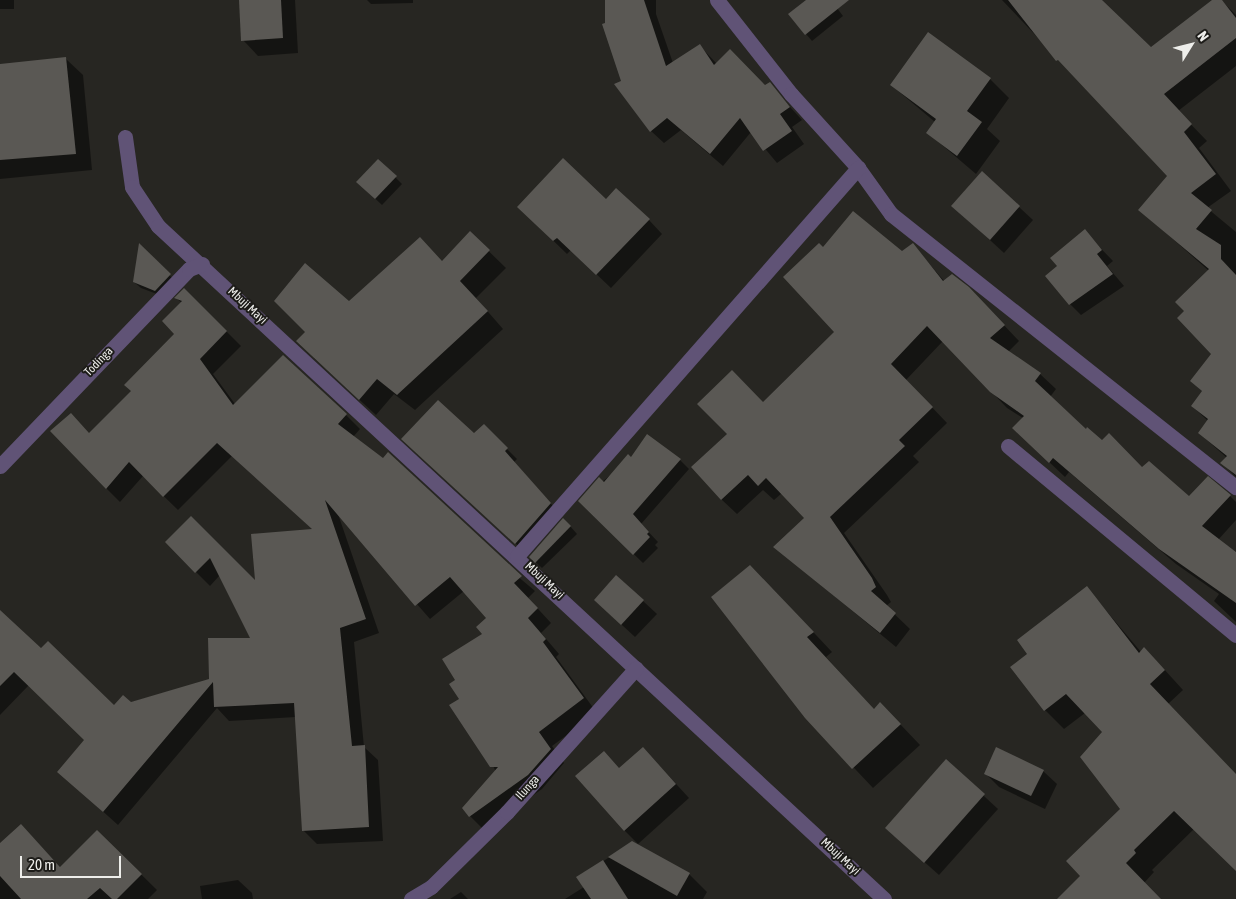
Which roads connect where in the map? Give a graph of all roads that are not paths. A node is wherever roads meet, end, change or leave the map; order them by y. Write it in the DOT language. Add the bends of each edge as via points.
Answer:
graph roads {
  1 [pos="716,0"];
  2 [pos="125,137"];
  3 [pos="858,168"];
  4 [pos="202,264"];
  5 [pos="1008,446"];
  6 [pos="0,466"];
  7 [pos="1236,487"];
  8 [pos="518,556"];
  9 [pos="1236,634"];
  10 [pos="636,668"];
  11 [pos="411,899"];
  12 [pos="884,899"];
  1 -- 3 [label="street" via="791,94"];
  2 -- 4 [label="street, Mbuji Mayi" via="132,187 158,226"];
  3 -- 7 [label="street" via="891,214"];
  3 -- 8 [label="street"];
  4 -- 6 [label="street, Todinga" via="189,269"];
  4 -- 8 [label="street, Mbuji Mayi"];
  5 -- 9 [label="street"];
  8 -- 10 [label="street, Mbuji Mayi"];
  10 -- 11 [label="street, Ilunga" via="507,812 431,887"];
  10 -- 12 [label="street, Mbuji Mayi"];
}
